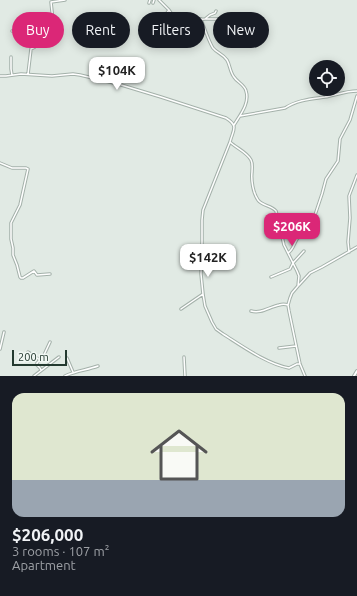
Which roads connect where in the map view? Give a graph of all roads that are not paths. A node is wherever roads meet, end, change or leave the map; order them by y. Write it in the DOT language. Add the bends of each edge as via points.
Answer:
graph roads {
  1 [pos="65,0"];
  2 [pos="150,0"];
  3 [pos="154,0"];
  4 [pos="159,0"];
  5 [pos="149,3"];
  6 [pos="153,3"];
  7 [pos="169,10"];
  8 [pos="216,11"];
  9 [pos="52,12"];
  10 [pos="205,18"];
  11 [pos="205,29"];
  12 [pos="33,48"];
  13 [pos="11,57"];
  14 [pos="28,74"];
  15 [pos="12,75"];
  16 [pos="0,76"];
  17 [pos="357,91"];
  18 [pos="357,96"];
  19 [pos="240,116"];
  20 [pos="234,125"];
  21 [pos="230,142"];
  22 [pos="0,162"];
  23 [pos="357,175"];
  24 [pos="357,247"];
  25 [pos="304,251"];
  26 [pos="349,252"];
  27 [pos="288,253"];
  28 [pos="293,263"];
  29 [pos="50,274"];
  30 [pos="271,277"];
  31 [pos="298,286"];
  32 [pos="203,294"];
  33 [pos="288,305"];
  34 [pos="181,309"];
  35 [pos="251,311"];
  36 [pos="4,332"];
  37 [pos="50,342"];
  38 [pos="296,346"];
  39 [pos="279,348"];
  40 [pos="0,349"];
  41 [pos="28,352"];
  42 [pos="59,357"];
  43 [pos="184,357"];
  44 [pos="67,358"];
  45 [pos="40,360"];
  46 [pos="300,364"];
  47 [pos="98,366"];
  48 [pos="41,370"];
  49 [pos="357,371"];
  50 [pos="73,372"];
  51 [pos="34,376"];
  52 [pos="65,376"];
  53 [pos="184,376"];
  54 [pos="305,376"];
  55 [pos="354,376"];
  1 -- 9 [label="street" via="51,2"];
  2 -- 5 [label="street"];
  3 -- 6 [label="street"];
  4 -- 7 [label="street"];
  8 -- 10 [label="street"];
  11 -- 19 [label="street" via="211,45 223,55 233,77 246,90 246,102"];
  12 -- 14 [label="street"];
  13 -- 15 [label="street"];
  14 -- 15 [label="street"];
  14 -- 20 [label="street" via="77,75 112,82 216,114"];
  15 -- 16 [label="street"];
  17 -- 19 [label="street" via="308,99 285,108"];
  18 -- 27 [label="street" via="350,120 340,139 338,161 326,179 312,225 299,237"];
  19 -- 20 [label="street"];
  20 -- 21 [label="street"];
  21 -- 27 [label="street" via="252,161 256,196 261,203 276,211 283,244"];
  21 -- 32 [label="street" via="202,214"];
  22 -- 29 [label="street" via="12,168 28,169 20,205 11,223 12,255 20,277 23,278 34,271 37,276"];
  23 -- 26 [label="street" via="349,196"];
  24 -- 26 [label="street"];
  25 -- 28 [label="street"];
  26 -- 31 [label="street" via="310,273"];
  27 -- 28 [label="street"];
  28 -- 30 [label="street" via="289,270"];
  28 -- 31 [label="street" via="298,276"];
  31 -- 33 [label="street" via="291,294"];
  32 -- 34 [label="street"];
  32 -- 46 [label="street" via="209,316 218,331 273,362 289,368"];
  33 -- 35 [label="street" via="279,304 260,311"];
  33 -- 38 [label="street"];
  36 -- 40 [label="street"];
  37 -- 45 [label="street"];
  38 -- 39 [label="street"];
  38 -- 46 [label="street"];
  41 -- 45 [label="street"];
  42 -- 48 [label="street"];
  43 -- 53 [label="street"];
  44 -- 50 [label="street"];
  45 -- 48 [label="street" via="37,364"];
  46 -- 54 [label="street"];
  47 -- 50 [label="street"];
  48 -- 51 [label="street"];
  49 -- 55 [label="street"];
  50 -- 52 [label="street"];
}
